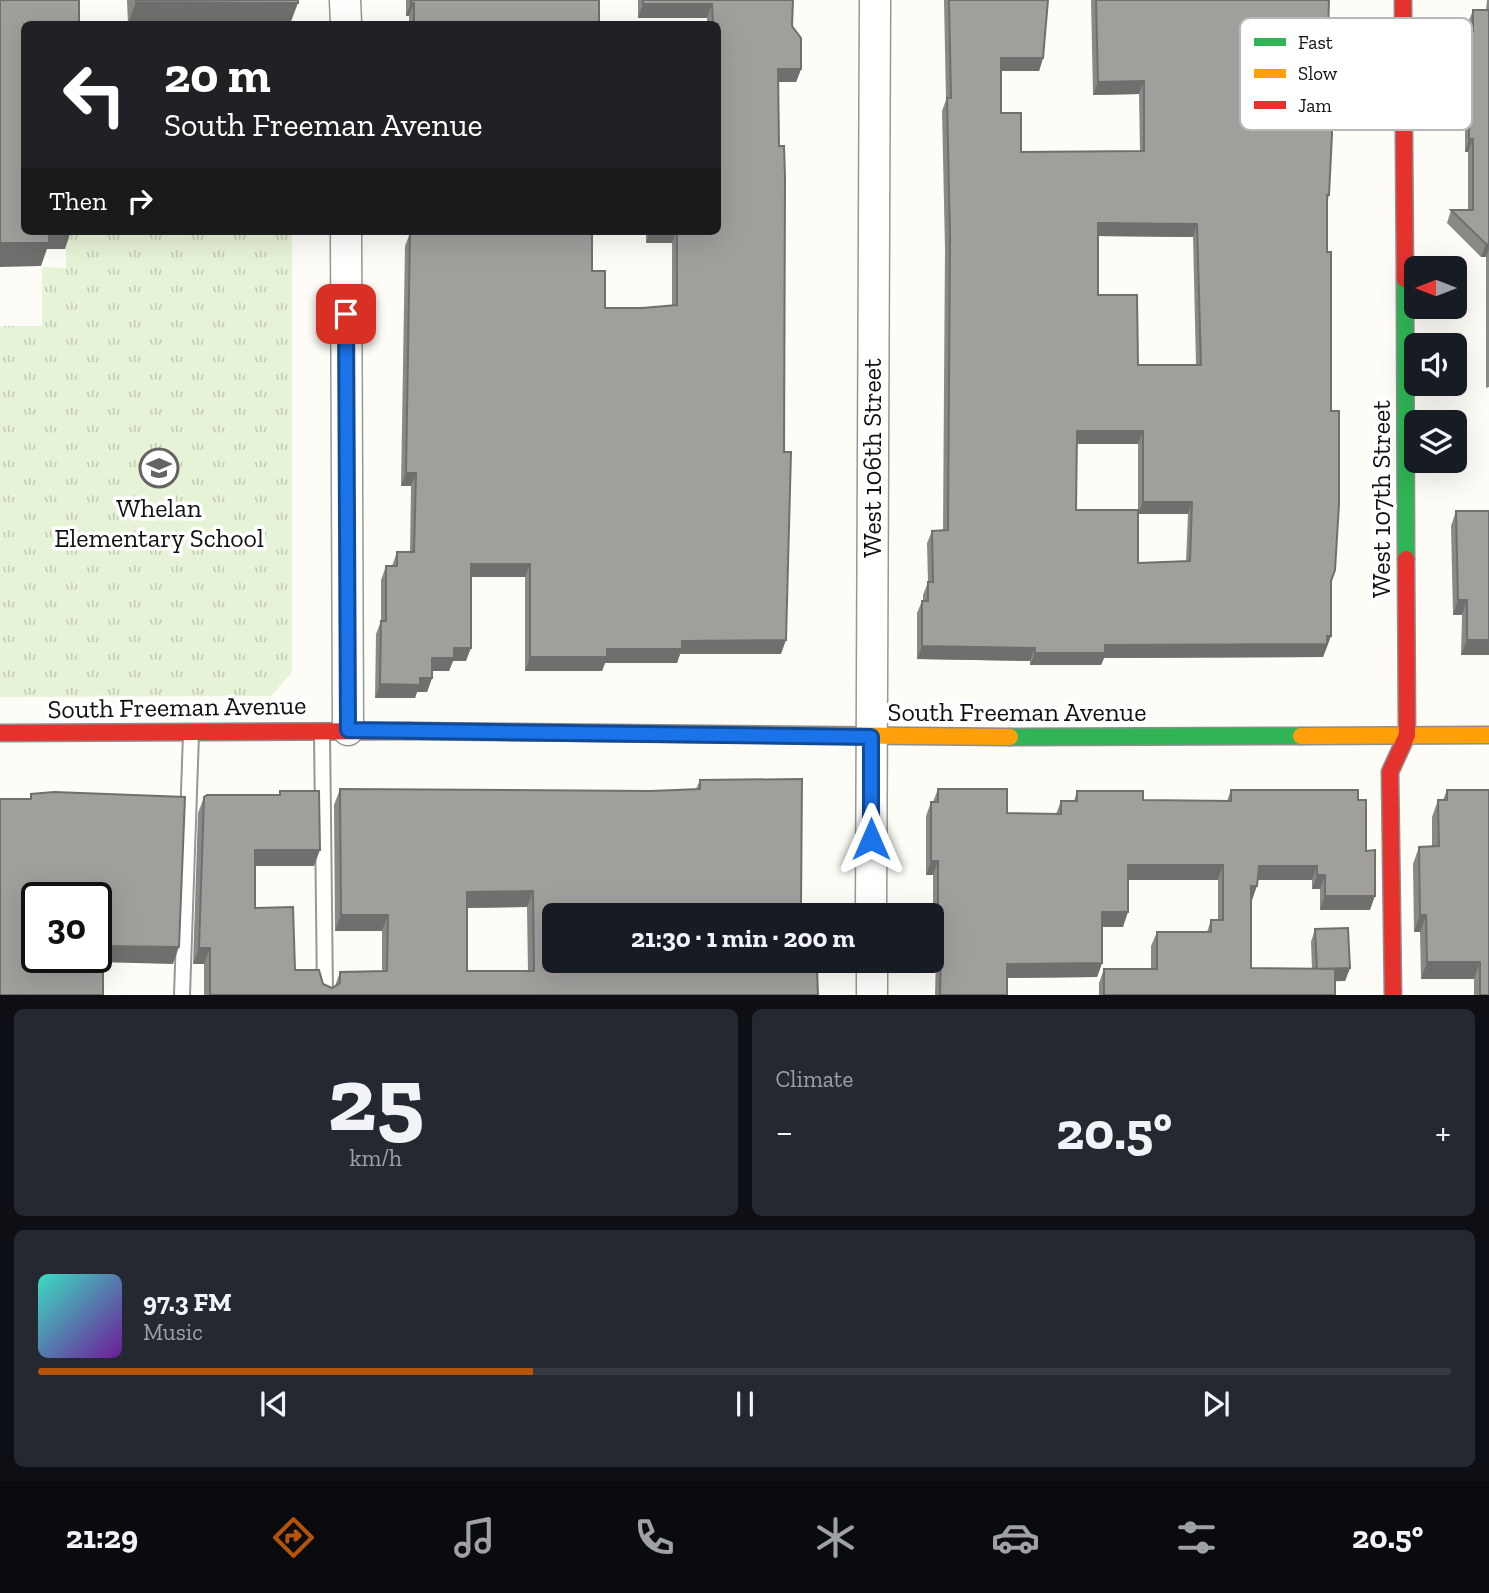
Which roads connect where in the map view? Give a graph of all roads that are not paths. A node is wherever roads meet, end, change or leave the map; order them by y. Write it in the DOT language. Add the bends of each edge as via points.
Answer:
graph roads {
  1 [pos="345,0"];
  2 [pos="875,0"];
  3 [pos="1403,0"];
  4 [pos="1403,18"];
  5 [pos="345,21"];
  6 [pos="1404,130"];
  7 [pos="346,235"];
  8 [pos="335,730"];
  9 [pos="191,732"];
  10 [pos="0,733"];
  11 [pos="1407,735"];
  12 [pos="1489,735"];
  13 [pos="871,737"];
  14 [pos="871,903"];
  15 [pos="872,973"];
  16 [pos="182,995"];
  17 [pos="325,995"];
  18 [pos="872,995"];
  19 [pos="1393,995"];
  1 -- 5 [label="street"];
  2 -- 13 [label="street, West 106th Street"];
  3 -- 4 [label="street, West 107th Street"];
  6 -- 11 [label="street, West 107th Street"];
  7 -- 8 [label="street"];
  8 -- 9 [label="street, South Freeman Avenue"];
  8 -- 13 [label="street, South Freeman Avenue"];
  8 -- 17 [label="lane"];
  9 -- 10 [label="street, South Freeman Avenue"];
  9 -- 16 [label="lane"];
  11 -- 12 [label="street, South Freeman Avenue"];
  11 -- 13 [label="street, South Freeman Avenue"];
  11 -- 19 [label="street, West 107th Street" via="1390,772"];
  13 -- 14 [label="street, West 106th Street"];
  15 -- 18 [label="street"];
}
